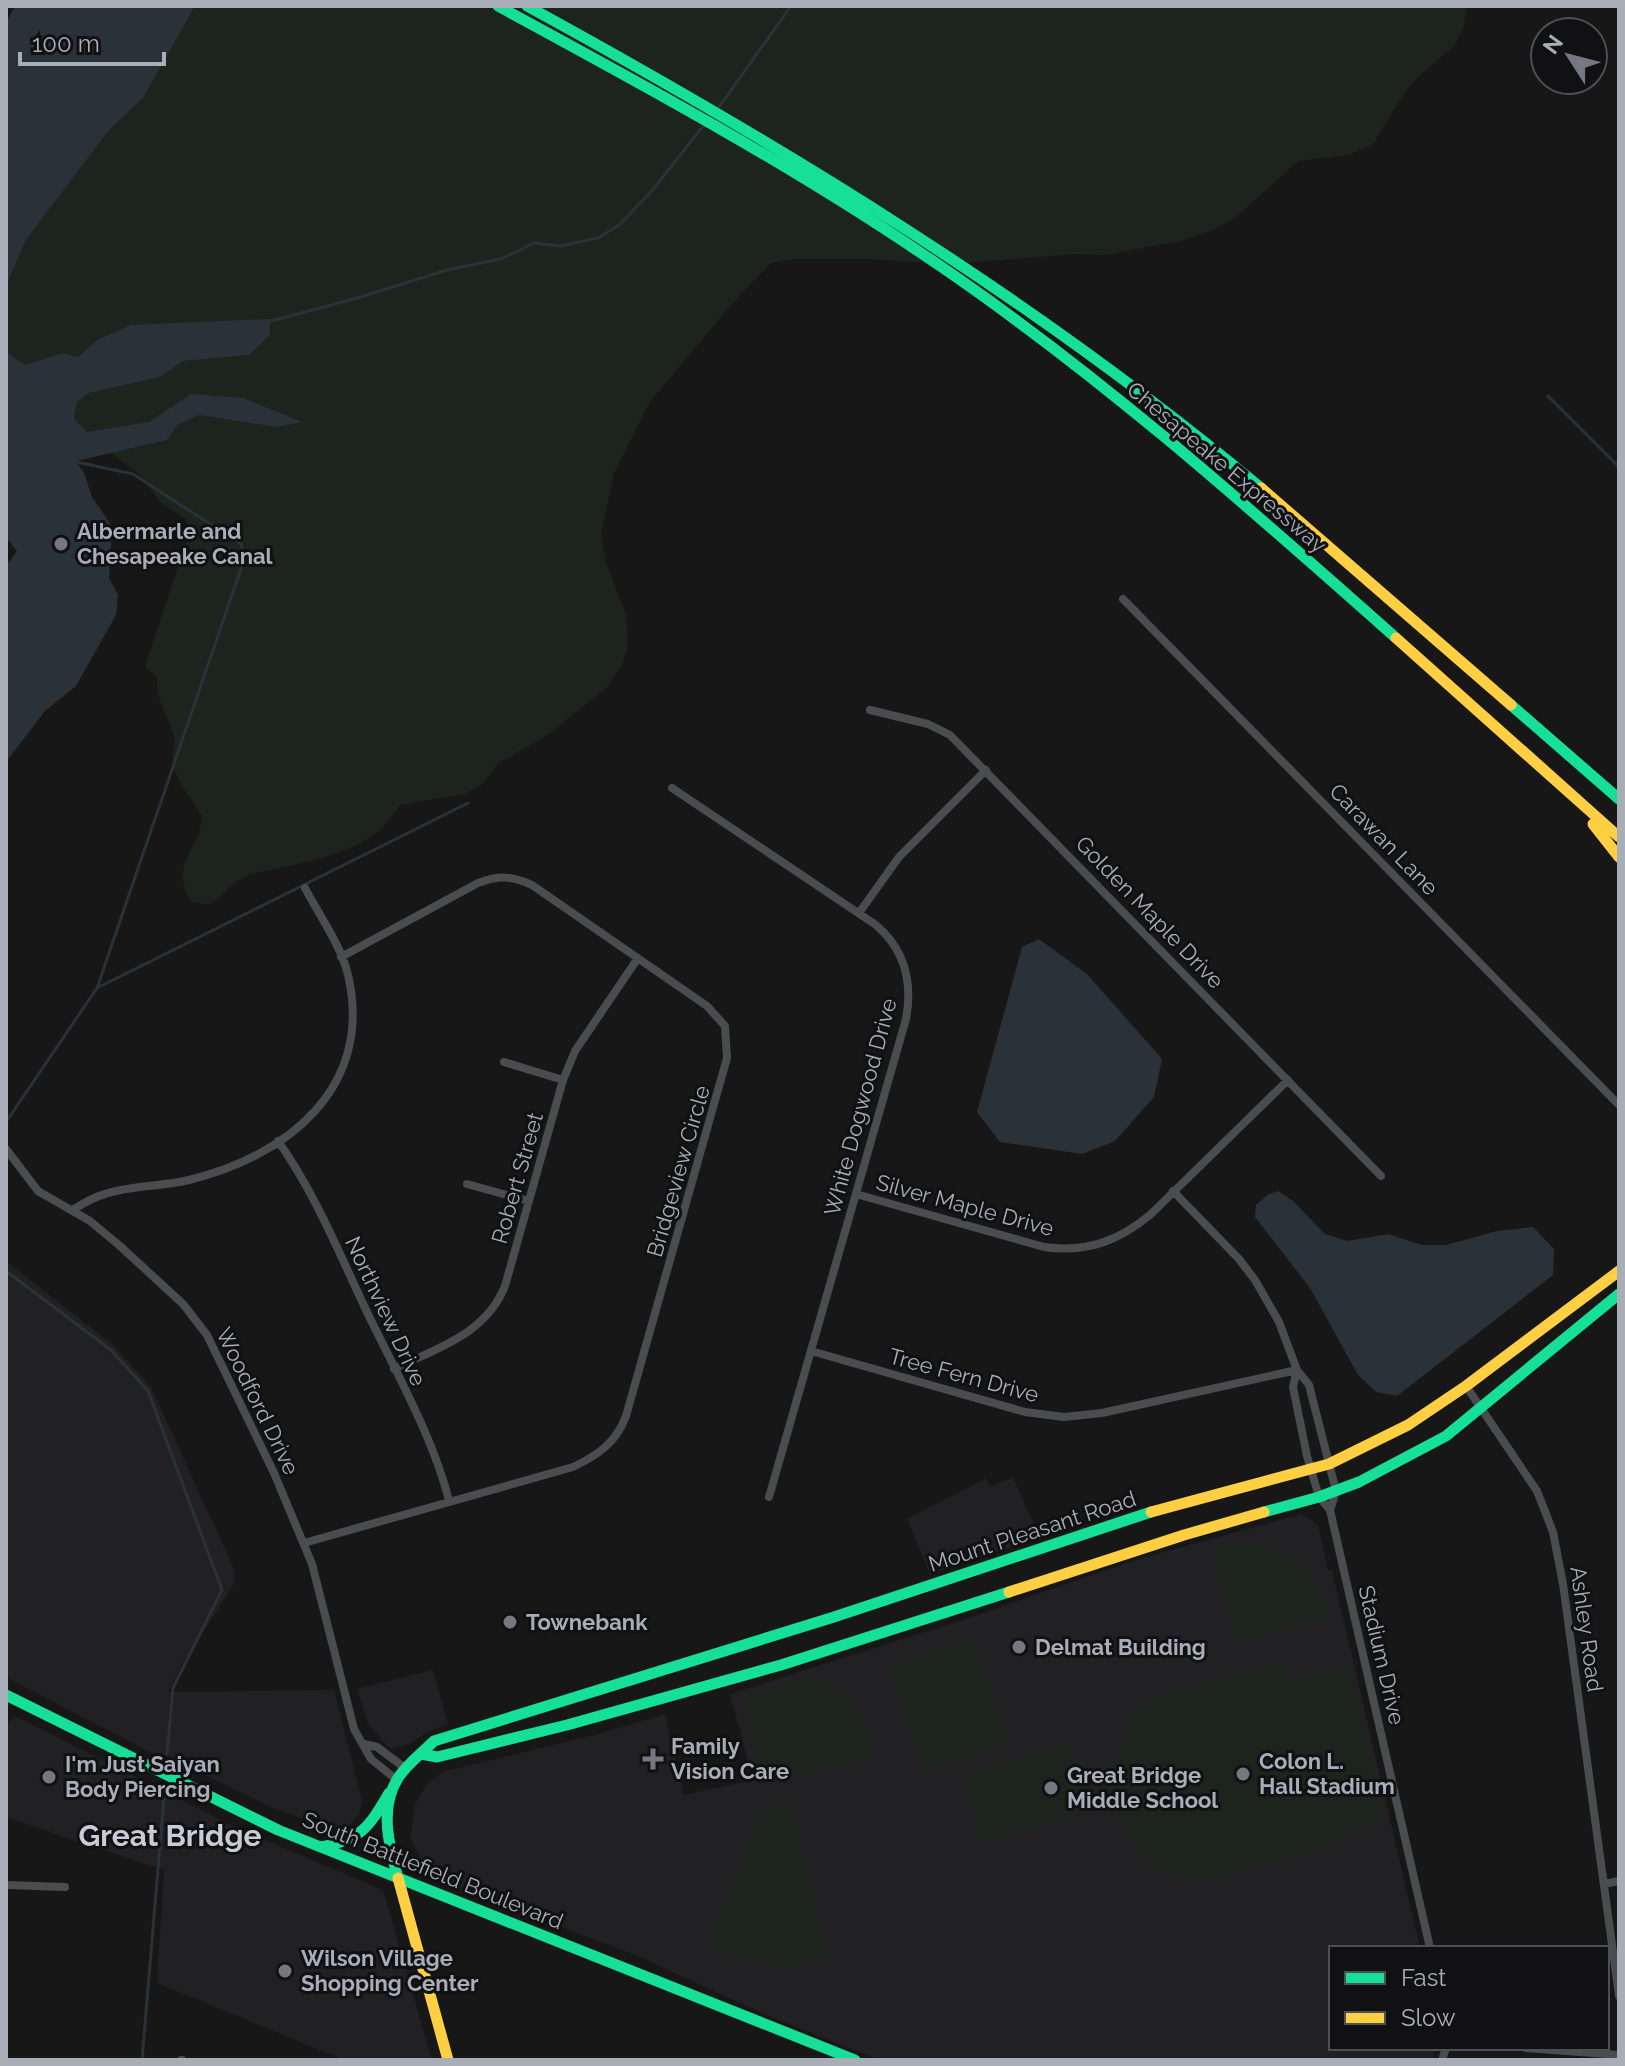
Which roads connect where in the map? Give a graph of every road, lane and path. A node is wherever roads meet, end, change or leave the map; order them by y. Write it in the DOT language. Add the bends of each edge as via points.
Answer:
graph roads {
  1 [pos="498,6"];
  2 [pos="527,6"];
  3 [pos="1123,599"];
  4 [pos="870,710"];
  5 [pos="1487,720"];
  6 [pos="1573,759"];
  7 [pos="986,770"];
  8 [pos="1619,786"];
  9 [pos="672,788"];
  10 [pos="1619,799"];
  11 [pos="1619,837"];
  12 [pos="1619,857"];
  13 [pos="305,888"];
  14 [pos="859,913"];
  15 [pos="341,957"];
  16 [pos="638,958"];
  17 [pos="504,1062"];
  18 [pos="563,1080"];
  19 [pos="1288,1080"];
  20 [pos="1619,1105"];
  21 [pos="278,1141"];
  22 [pos="6,1149"];
  23 [pos="1381,1176"];
  24 [pos="467,1184"];
  25 [pos="1173,1191"];
  26 [pos="856,1194"];
  27 [pos="529,1201"];
  28 [pos="72,1210"];
  29 [pos="1619,1271"];
  30 [pos="1619,1294"];
  31 [pos="811,1351"];
  32 [pos="394,1369"];
  33 [pos="1297,1370"];
  34 [pos="1466,1386"];
  35 [pos="1480,1410"];
  36 [pos="1329,1464"];
  37 [pos="1312,1470"];
  38 [pos="1336,1491"];
  39 [pos="769,1497"];
  40 [pos="1319,1497"];
  41 [pos="449,1501"];
  42 [pos="1330,1510"];
  43 [pos="304,1543"];
  44 [pos="6,1695"];
  45 [pos="581,1695"];
  46 [pos="364,1744"];
  47 [pos="462,1750"];
  48 [pos="421,1754"];
  49 [pos="405,1768"];
  50 [pos="396,1782"];
  51 [pos="320,1847"];
  52 [pos="398,1878"];
  53 [pos="1619,1881"];
  54 [pos="1604,1884"];
  55 [pos="6,1885"];
  56 [pos="65,1887"];
  57 [pos="1430,1946"];
  58 [pos="1619,1996"];
  59 [pos="1553,2050"];
  60 [pos="1619,2055"];
  61 [pos="448,2060"];
  62 [pos="855,2060"];
  1 -- 5 [label="main road, Chesapeake Expressway" via="851,207 979,294 1116,398"];
  2 -- 6 [label="main road, Chesapeake Expressway" via="787,152 935,245 1115,373 1293,514"];
  3 -- 20 [label="street, Carawan Lane"];
  4 -- 7 [label="street, Golden Maple Drive" via="950,735"];
  5 -- 11 [label="main road, Chesapeake Expressway"];
  5 -- 12 [label="main road" via="1532,770 1595,826"];
  6 -- 8 [label="main road"];
  6 -- 10 [label="main road, Chesapeake Expressway"];
  7 -- 14 [label="street" via="899,857"];
  7 -- 19 [label="street, Golden Maple Drive"];
  9 -- 14 [label="street, White Dogwood Drive"];
  13 -- 15 [label="street"];
  14 -- 26 [label="street, White Dogwood Drive" via="898,950 910,997"];
  15 -- 16 [label="street, Bridgeview Circle" via="478,883 503,876 532,885"];
  15 -- 21 [label="street" via="351,1011 342,1071 313,1114"];
  16 -- 18 [label="street, Robert Street" via="575,1051"];
  16 -- 41 [label="street, Bridgeview Circle" via="718,1016 728,1045 722,1085 626,1416 609,1445 585,1461"];
  17 -- 18 [label="street"];
  18 -- 27 [label="street, Robert Street"];
  19 -- 23 [label="street, Golden Maple Drive"];
  19 -- 25 [label="street, Silver Maple Drive"];
  21 -- 28 [label="street" via="190,1180 104,1194"];
  21 -- 32 [label="street, Northview Drive" via="301,1177"];
  22 -- 28 [label="street, Woodford Drive" via="38,1191"];
  24 -- 27 [label="street"];
  25 -- 26 [label="street, Silver Maple Drive" via="1112,1241 1064,1249"];
  25 -- 33 [label="street, Stadium Drive" via="1255,1280"];
  26 -- 31 [label="street, White Dogwood Drive"];
  27 -- 32 [label="street, Robert Street" via="505,1286 489,1315 462,1336"];
  28 -- 43 [label="street, Woodford Drive" via="120,1246 199,1323"];
  29 -- 34 [label="main road, Mount Pleasant Road"];
  30 -- 35 [label="main road"];
  31 -- 33 [label="street, Tree Fern Drive" via="1025,1412 1064,1417"];
  31 -- 39 [label="street, White Dogwood Drive"];
  32 -- 41 [label="street, Northview Drive" via="442,1473"];
  33 -- 36 [label="street, Stadium Drive" via="1309,1385"];
  33 -- 37 [label="street, Stadium Drive" via="1293,1387"];
  34 -- 35 [label="street, Ashley Road"];
  34 -- 36 [label="main road, Mount Pleasant Road" via="1408,1425"];
  35 -- 38 [label="main road" via="1446,1436"];
  35 -- 54 [label="street, Ashley Road" via="1537,1491 1553,1532"];
  36 -- 37 [label="main road, Mount Pleasant Road"];
  36 -- 38 [label="street, Stadium Drive"];
  37 -- 40 [label="street, Stadium Drive"];
  37 -- 45 [label="main road, Mount Pleasant Road" via="1144,1514"];
  38 -- 40 [label="main road"];
  38 -- 42 [label="street"];
  40 -- 42 [label="street, Stadium Drive"];
  40 -- 47 [label="main road" via="781,1665"];
  41 -- 43 [label="street, Bridgeview Circle"];
  42 -- 57 [label="street, Stadium Drive"];
  43 -- 46 [label="street, Woodford Drive" via="354,1729"];
  44 -- 51 [label="main road, South Battlefield Boulevard"];
  45 -- 47 [label="main road" via="472,1738"];
  45 -- 48 [label="main road, Mount Pleasant Road" via="434,1741"];
  46 -- 49 [label="street"];
  46 -- 50 [label="street, Woodford Drive" via="371,1759"];
  47 -- 48 [label="main road" via="437,1757"];
  48 -- 49 [label="main road, Mount Pleasant Road"];
  49 -- 50 [label="main road, Mount Pleasant Road"];
  50 -- 51 [label="main road" via="362,1834"];
  50 -- 52 [label="main road, Mount Pleasant Road" via="388,1836"];
  51 -- 52 [label="main road, South Battlefield Boulevard"];
  52 -- 61 [label="main road, Mount Pleasant Road"];
  52 -- 62 [label="main road, South Battlefield Boulevard"];
  53 -- 54 [label="street"];
  54 -- 58 [label="street, Ashley Road"];
  55 -- 56 [label="street"];
  59 -- 60 [label="street"];
}
